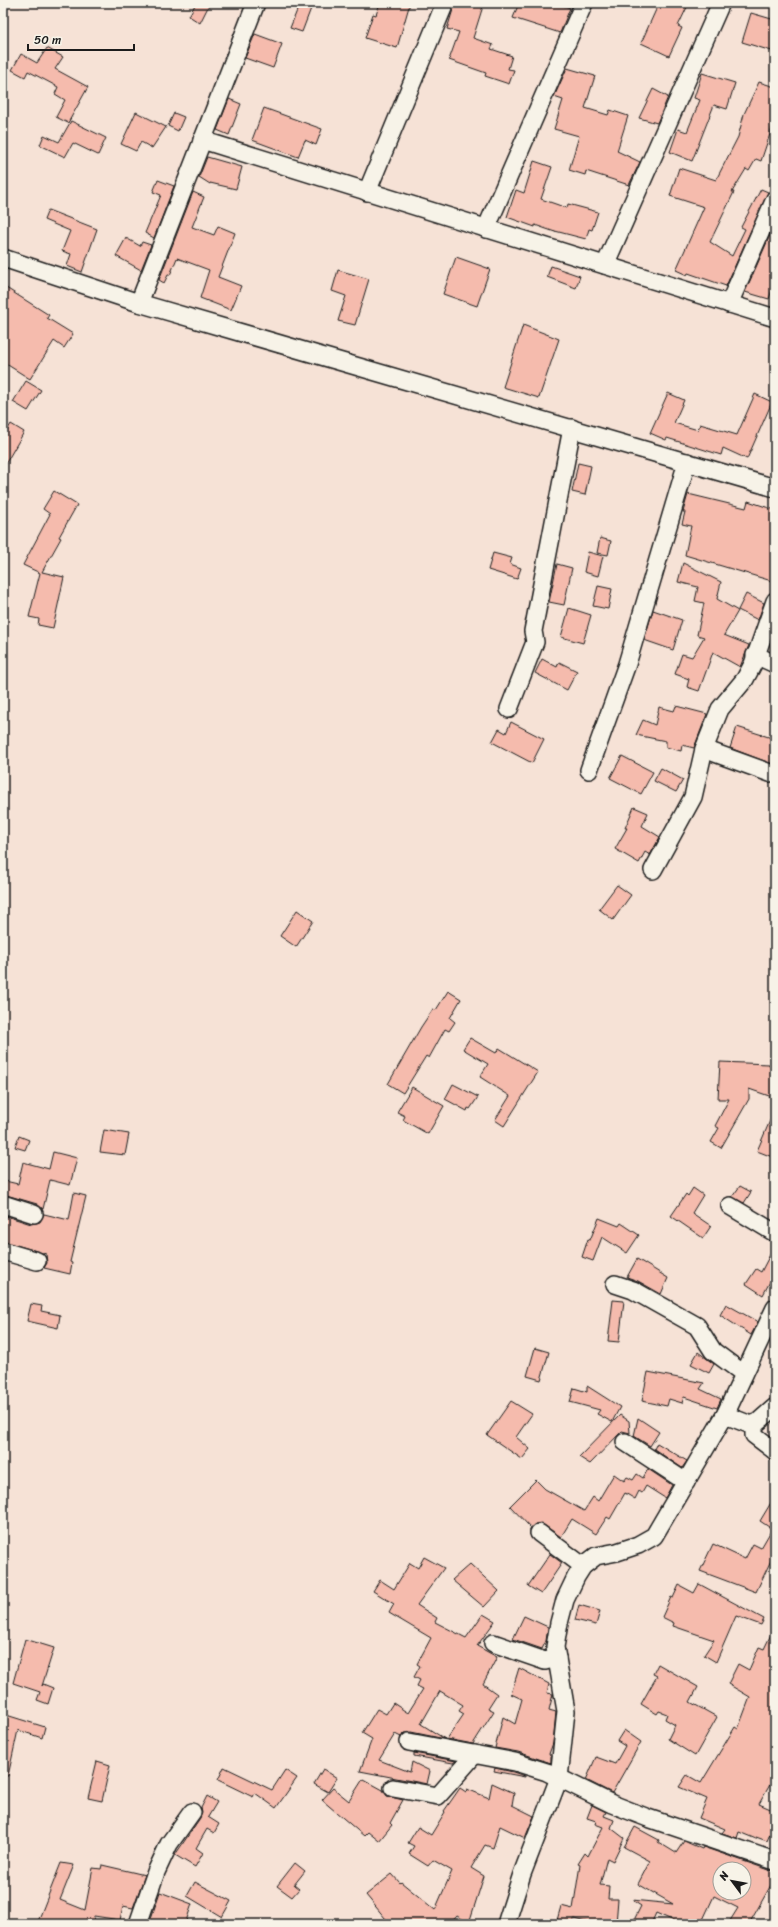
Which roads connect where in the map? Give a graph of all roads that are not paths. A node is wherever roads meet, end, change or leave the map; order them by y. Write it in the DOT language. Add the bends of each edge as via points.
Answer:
graph roads {
  1 [pos="256,3"];
  2 [pos="445,3"];
  3 [pos="584,3"];
  4 [pos="721,3"];
  5 [pos="202,140"];
  6 [pos="367,192"];
  7 [pos="775,199"];
  8 [pos="486,228"];
  9 [pos="3,258"];
  10 [pos="605,265"];
  11 [pos="139,303"];
  12 [pos="728,304"];
  13 [pos="775,318"];
  14 [pos="572,428"];
  15 [pos="687,462"];
  16 [pos="775,488"];
  17 [pos="775,601"];
  18 [pos="755,655"];
  19 [pos="775,664"];
  20 [pos="509,709"];
  21 [pos="704,749"];
  22 [pos="589,770"];
  23 [pos="770,773"];
  24 [pos="653,870"];
  25 [pos="3,1204"];
  26 [pos="730,1206"];
  27 [pos="34,1214"];
  28 [pos="775,1234"];
  29 [pos="3,1251"];
  30 [pos="37,1261"];
  31 [pos="615,1284"];
  32 [pos="775,1308"];
  33 [pos="744,1374"];
  34 [pos="775,1407"];
  35 [pos="725,1415"];
  36 [pos="754,1424"];
  37 [pos="624,1442"];
  38 [pos="775,1452"];
  39 [pos="686,1482"];
  40 [pos="539,1533"];
  41 [pos="583,1566"];
  42 [pos="493,1643"];
  43 [pos="557,1658"];
  44 [pos="409,1742"];
  45 [pos="474,1754"];
  46 [pos="559,1778"];
  47 [pos="393,1788"];
  48 [pos="192,1812"];
  49 [pos="775,1861"];
  50 [pos="138,1924"];
  51 [pos="506,1924"];
  1 -- 5 [label="street"];
  2 -- 6 [label="street"];
  3 -- 8 [label="street"];
  4 -- 10 [label="street"];
  5 -- 6 [label="street"];
  5 -- 11 [label="street"];
  6 -- 8 [label="street"];
  7 -- 12 [label="street"];
  8 -- 10 [label="street"];
  9 -- 11 [label="street"];
  10 -- 12 [label="street"];
  11 -- 14 [label="street"];
  12 -- 13 [label="street"];
  14 -- 15 [label="street"];
  14 -- 20 [label="street" via="533,631 535,642"];
  15 -- 16 [label="street"];
  15 -- 22 [label="street" via="627,664"];
  17 -- 18 [label="street"];
  18 -- 19 [label="street"];
  18 -- 21 [label="street" via="745,679 720,709"];
  21 -- 23 [label="street"];
  21 -- 24 [label="street" via="693,797"];
  25 -- 27 [label="street"];
  26 -- 28 [label="street"];
  29 -- 30 [label="street"];
  31 -- 33 [label="street" via="633,1290 697,1326 713,1351"];
  32 -- 33 [label="street"];
  33 -- 35 [label="street"];
  34 -- 36 [label="street"];
  35 -- 36 [label="street"];
  35 -- 39 [label="street"];
  36 -- 38 [label="street" via="754,1435"];
  37 -- 39 [label="street"];
  39 -- 41 [label="street" via="654,1536 638,1545 596,1556"];
  40 -- 41 [label="street"];
  41 -- 43 [label="street" via="565,1600 555,1647"];
  42 -- 43 [label="street" via="545,1661"];
  43 -- 46 [label="street" via="566,1710"];
  44 -- 45 [label="street"];
  45 -- 46 [label="street" via="515,1762"];
  45 -- 47 [label="street" via="438,1796"];
  46 -- 49 [label="street" via="648,1818"];
  46 -- 51 [label="street" via="522,1874"];
  48 -- 50 [label="street" via="169,1844 156,1872"];
}
